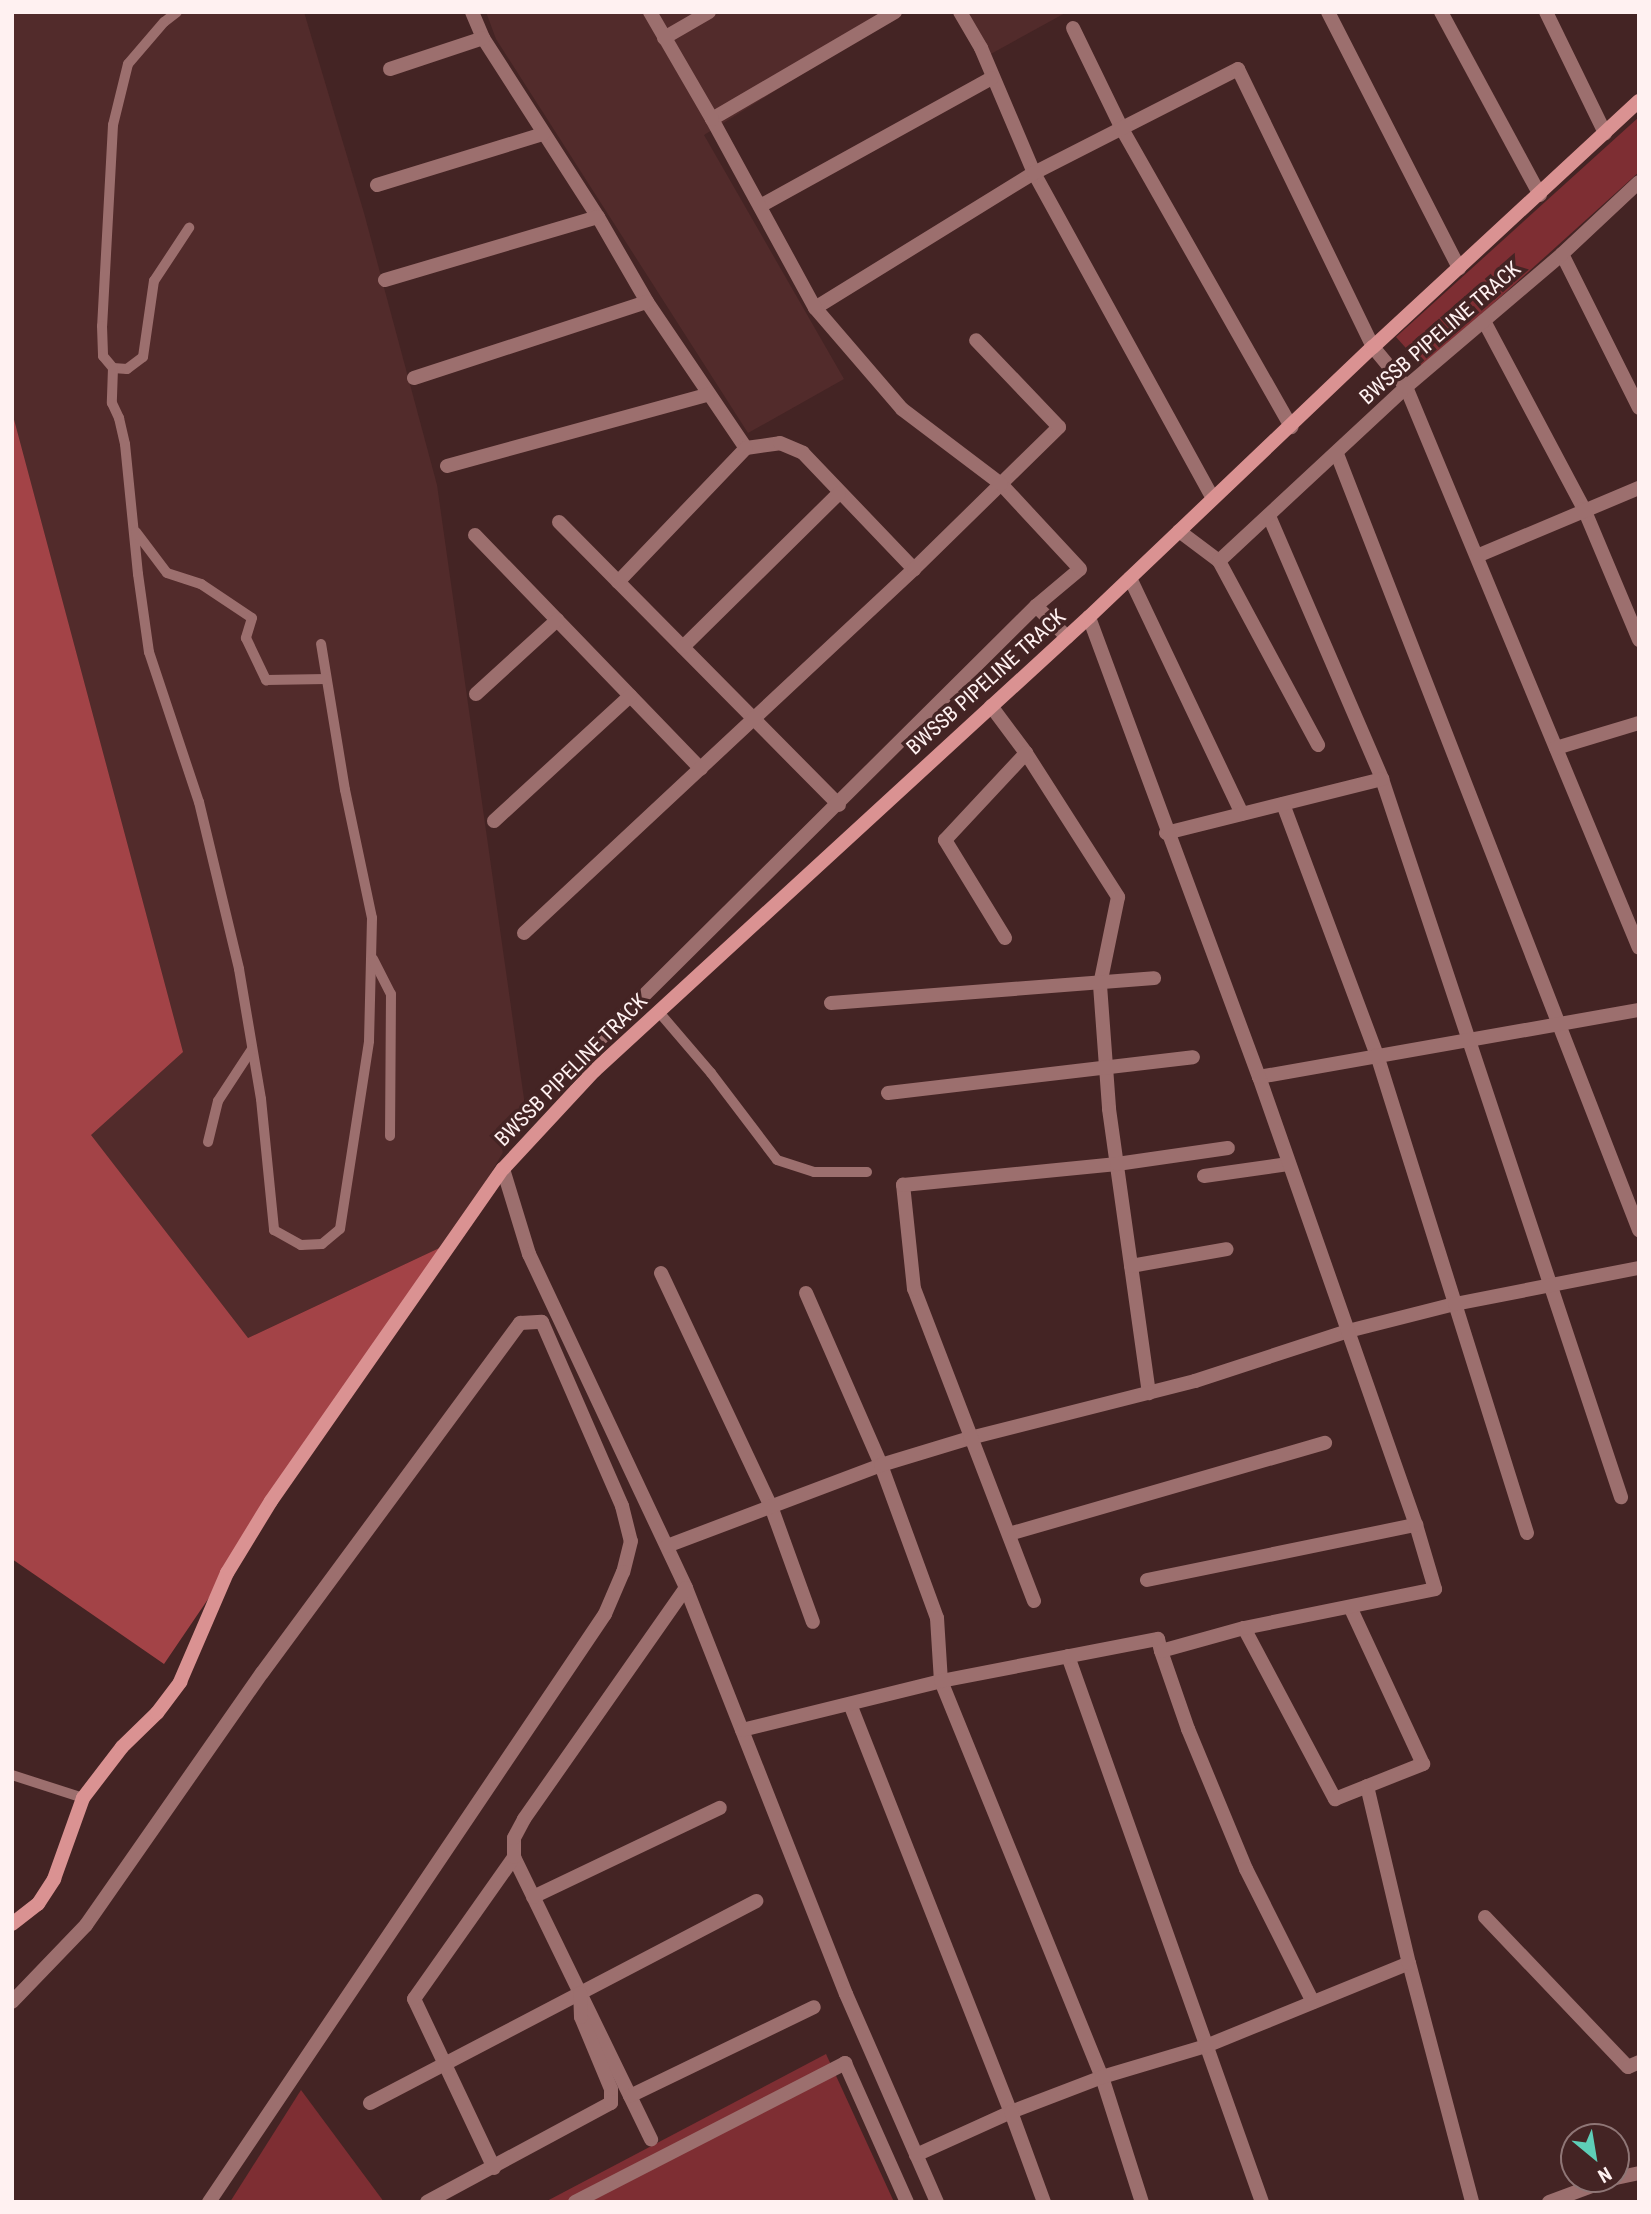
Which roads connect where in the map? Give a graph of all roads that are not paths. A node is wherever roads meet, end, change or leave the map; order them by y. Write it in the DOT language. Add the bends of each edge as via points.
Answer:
graph roads {
  1 [pos="177,12"];
  2 [pos="472,12"];
  3 [pos="650,12"];
  4 [pos="709,12"];
  5 [pos="895,12"];
  6 [pos="960,12"];
  7 [pos="1328,12"];
  8 [pos="1441,12"];
  9 [pos="1546,12"];
  10 [pos="1073,28"];
  11 [pos="483,38"];
  12 [pos="664,38"];
  13 [pos="390,69"];
  14 [pos="992,78"];
  15 [pos="1639,101"];
  16 [pos="712,119"];
  17 [pos="1122,129"];
  18 [pos="1605,133"];
  19 [pos="543,134"];
  20 [pos="1034,173"];
  21 [pos="1639,182"];
  22 [pos="377,185"];
  23 [pos="1541,195"];
  24 [pos="760,205"];
  25 [pos="598,217"];
  26 [pos="189,228"];
  27 [pos="1562,254"];
  28 [pos="1459,268"];
  29 [pos="385,280"];
  30 [pos="647,302"];
  31 [pos="815,308"];
  32 [pos="1484,321"];
  33 [pos="976,340"];
  34 [pos="1373,347"];
  35 [pos="113,368"];
  36 [pos="414,377"];
  37 [pos="1406,387"];
  38 [pos="707,395"];
  39 [pos="1639,408"];
  40 [pos="1291,426"];
  41 [pos="746,448"];
  42 [pos="1337,454"];
  43 [pos="447,466"];
  44 [pos="1001,484"];
  45 [pos="1639,488"];
  46 [pos="839,493"];
  47 [pos="1213,498"];
  48 [pos="1584,509"];
  49 [pos="1269,516"];
  50 [pos="559,522"];
  51 [pos="135,531"];
  52 [pos="1179,531"];
  53 [pos="475,535"];
  54 [pos="1477,556"];
  55 [pos="1219,561"];
  56 [pos="914,569"];
  57 [pos="1130,578"];
  58 [pos="618,582"];
  59 [pos="1036,606"];
  60 [pos="1089,617"];
  61 [pos="557,620"];
  62 [pos="1067,637"];
  63 [pos="1639,640"];
  64 [pos="321,645"];
  65 [pos="683,647"];
  66 [pos="326,679"];
  67 [pos="476,694"];
  68 [pos="630,696"];
  69 [pos="991,706"];
  70 [pos="754,719"];
  71 [pos="1639,723"];
  72 [pos="1318,745"];
  73 [pos="1556,748"];
  74 [pos="1026,753"];
  75 [pos="701,769"];
  76 [pos="1382,779"];
  77 [pos="839,804"];
  78 [pos="1283,804"];
  79 [pos="1242,814"];
  80 [pos="494,821"];
  81 [pos="1166,833"];
  82 [pos="524,933"];
  83 [pos="1005,939"];
  84 [pos="1639,948"];
  85 [pos="372,955"];
  86 [pos="1154,978"];
  87 [pos="1100,985"];
  88 [pos="831,1003"];
  89 [pos="1639,1010"];
  90 [pos="658,1011"];
  91 [pos="1561,1026"];
  92 [pos="1471,1041"];
  93 [pos="252,1049"];
  94 [pos="1377,1055"];
  95 [pos="583,1056"];
  96 [pos="1193,1057"];
  97 [pos="1105,1067"];
  98 [pos="1259,1077"];
  99 [pos="888,1093"];
  100 [pos="390,1136"];
  101 [pos="208,1142"];
  102 [pos="1228,1148"];
  103 [pos="1117,1164"];
  104 [pos="1288,1164"];
  105 [pos="503,1169"];
  106 [pos="867,1172"];
  107 [pos="1204,1176"];
  108 [pos="1639,1230"];
  109 [pos="1227,1249"];
  110 [pos="1131,1266"];
  111 [pos="1639,1268"];
  112 [pos="661,1273"];
  113 [pos="1551,1284"];
  114 [pos="806,1293"];
  115 [pos="1455,1304"];
  116 [pos="1348,1331"];
  117 [pos="1149,1392"];
  118 [pos="970,1438"];
  119 [pos="1325,1443"];
  120 [pos="881,1465"];
  121 [pos="1621,1497"];
  122 [pos="772,1509"];
  123 [pos="1416,1525"];
  124 [pos="1527,1533"];
  125 [pos="1009,1534"];
  126 [pos="667,1546"];
  127 [pos="1147,1580"];
  128 [pos="686,1588"];
  129 [pos="1034,1601"];
  130 [pos="1350,1607"];
  131 [pos="813,1622"];
  132 [pos="1244,1628"];
  133 [pos="1161,1651"];
  134 [pos="1068,1656"];
  135 [pos="941,1681"];
  136 [pos="850,1704"];
  137 [pos="742,1730"];
  138 [pos="12,1775"];
  139 [pos="1367,1786"];
  140 [pos="83,1798"];
  141 [pos="720,1808"];
  142 [pos="514,1857"];
  143 [pos="533,1897"];
  144 [pos="756,1901"];
  145 [pos="1485,1917"];
  146 [pos="12,1924"];
  147 [pos="1409,1963"];
  148 [pos="580,1993"];
  149 [pos="1313,2002"];
  150 [pos="12,2003"];
  151 [pos="814,2007"];
  152 [pos="1206,2046"];
  153 [pos="1639,2062"];
  154 [pos="443,2065"];
  155 [pos="1102,2077"];
  156 [pos="630,2096"];
  157 [pos="370,2103"];
  158 [pos="1011,2112"];
  159 [pos="651,2139"];
  160 [pos="916,2155"];
  161 [pos="494,2168"];
  162 [pos="1567,2198"];
  163 [pos="209,2202"];
  164 [pos="427,2202"];
  165 [pos="575,2202"];
  166 [pos="907,2202"];
  167 [pos="937,2202"];
  168 [pos="1044,2202"];
  169 [pos="1142,2202"];
  170 [pos="1262,2202"];
  171 [pos="1472,2202"];
  172 [pos="1549,2202"];
  1 -- 35 [label="lane" via="128,64 113,125 103,355"];
  2 -- 11 [label="street"];
  3 -- 12 [label="street"];
  4 -- 12 [label="street"];
  5 -- 16 [label="street"];
  6 -- 14 [label="street"];
  7 -- 28 [label="street"];
  8 -- 23 [label="street"];
  9 -- 18 [label="street"];
  10 -- 17 [label="street"];
  11 -- 13 [label="street"];
  11 -- 19 [label="street"];
  12 -- 16 [label="street"];
  14 -- 20 [label="street"];
  14 -- 24 [label="street"];
  15 -- 18 [label="street, BWSSB PIPELINE TRACK"];
  16 -- 24 [label="street"];
  17 -- 20 [label="street"];
  17 -- 34 [label="street" via="1238,69"];
  17 -- 40 [label="street"];
  18 -- 23 [label="street, BWSSB PIPELINE TRACK"];
  19 -- 22 [label="street"];
  19 -- 25 [label="street"];
  20 -- 31 [label="street"];
  20 -- 47 [label="street"];
  21 -- 27 [label="street, BWSSB PIPELINE TRACK"];
  23 -- 28 [label="street, BWSSB PIPELINE TRACK"];
  24 -- 31 [label="street"];
  25 -- 29 [label="street"];
  25 -- 30 [label="street"];
  26 -- 35 [label="lane" via="154,281 143,357 127,369"];
  27 -- 32 [label="street, BWSSB PIPELINE TRACK"];
  27 -- 39 [label="street"];
  28 -- 34 [label="street, BWSSB PIPELINE TRACK"];
  30 -- 36 [label="street"];
  30 -- 38 [label="street"];
  31 -- 44 [label="street" via="902,409"];
  32 -- 37 [label="street, BWSSB PIPELINE TRACK"];
  32 -- 48 [label="street"];
  33 -- 44 [label="street" via="1059,427"];
  34 -- 37 [label="street"];
  34 -- 40 [label="street, BWSSB PIPELINE TRACK"];
  35 -- 51 [label="lane" via="112,403 125,444"];
  37 -- 42 [label="street, BWSSB PIPELINE TRACK"];
  37 -- 54 [label="street"];
  38 -- 41 [label="street"];
  38 -- 43 [label="street"];
  40 -- 47 [label="street, BWSSB PIPELINE TRACK"];
  41 -- 46 [label="street" via="780,443 796,448"];
  41 -- 58 [label="street"];
  42 -- 49 [label="street, BWSSB PIPELINE TRACK"];
  42 -- 91 [label="street"];
  44 -- 56 [label="street"];
  44 -- 59 [label="street" via="1080,569"];
  45 -- 48 [label="street"];
  46 -- 56 [label="street"];
  46 -- 65 [label="street"];
  47 -- 52 [label="street, BWSSB PIPELINE TRACK"];
  48 -- 54 [label="street"];
  48 -- 63 [label="street"];
  49 -- 55 [label="street, BWSSB PIPELINE TRACK"];
  49 -- 76 [label="street"];
  50 -- 58 [label="street"];
  51 -- 66 [label="lane" via="167,573 201,584 252,618 246,638 266,680"];
  51 -- 93 [label="lane" via="149,652 199,802 239,969"];
  52 -- 55 [label="street"];
  52 -- 57 [label="street, BWSSB PIPELINE TRACK"];
  53 -- 61 [label="street"];
  54 -- 73 [label="street"];
  55 -- 72 [label="street"];
  56 -- 70 [label="street"];
  57 -- 60 [label="street, BWSSB PIPELINE TRACK"];
  57 -- 79 [label="street"];
  58 -- 65 [label="street"];
  59 -- 62 [label="street"];
  59 -- 77 [label="street"];
  60 -- 62 [label="street, BWSSB PIPELINE TRACK"];
  60 -- 81 [label="street"];
  61 -- 67 [label="street"];
  61 -- 68 [label="street"];
  62 -- 69 [label="street, BWSSB PIPELINE TRACK"];
  64 -- 66 [label="lane"];
  65 -- 70 [label="street"];
  66 -- 85 [label="lane" via="372,918"];
  68 -- 75 [label="street"];
  68 -- 80 [label="street"];
  69 -- 74 [label="street"];
  69 -- 90 [label="street, BWSSB PIPELINE TRACK"];
  70 -- 75 [label="street"];
  70 -- 77 [label="street"];
  71 -- 73 [label="street"];
  73 -- 84 [label="street"];
  74 -- 83 [label="street" via="945,840"];
  74 -- 87 [label="street" via="1118,897"];
  75 -- 82 [label="street"];
  76 -- 78 [label="street"];
  76 -- 92 [label="street"];
  77 -- 95 [label="street"];
  78 -- 79 [label="street"];
  78 -- 94 [label="street"];
  79 -- 81 [label="street"];
  81 -- 98 [label="street"];
  85 -- 93 [label="lane" via="369,1041 340,1229 321,1244 301,1245 274,1230"];
  85 -- 100 [label="lane" via="391,994"];
  86 -- 87 [label="street"];
  87 -- 88 [label="street"];
  87 -- 97 [label="street"];
  89 -- 91 [label="street"];
  90 -- 105 [label="street, BWSSB PIPELINE TRACK" via="569,1096"];
  90 -- 106 [label="lane" via="777,1160 814,1172"];
  91 -- 92 [label="street"];
  91 -- 108 [label="street"];
  92 -- 94 [label="street"];
  92 -- 113 [label="street"];
  93 -- 101 [label="lane" via="218,1101"];
  94 -- 98 [label="street"];
  94 -- 115 [label="street"];
  96 -- 97 [label="street"];
  97 -- 99 [label="street"];
  97 -- 103 [label="street"];
  98 -- 104 [label="street"];
  102 -- 103 [label="street"];
  103 -- 110 [label="street"];
  103 -- 118 [label="street" via="903,1185 914,1289"];
  104 -- 107 [label="street"];
  104 -- 116 [label="street"];
  105 -- 126 [label="street" via="529,1254"];
  105 -- 140 [label="street, BWSSB PIPELINE TRACK" via="241,1548 169,1699 122,1747"];
  109 -- 110 [label="street"];
  110 -- 117 [label="street"];
  111 -- 113 [label="street"];
  112 -- 122 [label="street"];
  113 -- 115 [label="street"];
  113 -- 121 [label="street"];
  114 -- 120 [label="street"];
  115 -- 116 [label="street"];
  115 -- 124 [label="street"];
  116 -- 117 [label="street"];
  116 -- 123 [label="street"];
  117 -- 118 [label="street"];
  118 -- 120 [label="street"];
  118 -- 125 [label="street"];
  119 -- 125 [label="street"];
  120 -- 122 [label="street"];
  120 -- 135 [label="street" via="937,1618"];
  122 -- 126 [label="street"];
  122 -- 131 [label="street"];
  123 -- 127 [label="street"];
  123 -- 130 [label="street" via="1435,1589"];
  125 -- 129 [label="street"];
  126 -- 128 [label="street"];
  128 -- 137 [label="street"];
  128 -- 142 [label="street" via="524,1819 514,1838"];
  130 -- 132 [label="street"];
  130 -- 139 [label="street" via="1423,1764"];
  132 -- 133 [label="street"];
  132 -- 139 [label="street" via="1335,1799"];
  133 -- 134 [label="street" via="1158,1639"];
  133 -- 149 [label="street" via="1246,1869"];
  134 -- 135 [label="street"];
  134 -- 152 [label="street"];
  135 -- 136 [label="street"];
  135 -- 155 [label="street"];
  136 -- 137 [label="street"];
  136 -- 158 [label="street"];
  137 -- 160 [label="street" via="846,1994"];
  138 -- 140 [label="lane"];
  139 -- 147 [label="street"];
  140 -- 146 [label="street, BWSSB PIPELINE TRACK" via="54,1880 38,1904"];
  141 -- 143 [label="street"];
  142 -- 143 [label="street"];
  142 -- 154 [label="street" via="414,1999"];
  143 -- 148 [label="street"];
  144 -- 148 [label="street"];
  145 -- 153 [label="street" via="1628,2067"];
  147 -- 149 [label="street"];
  147 -- 171 [label="street"];
  148 -- 154 [label="street"];
  148 -- 156 [label="street"];
  148 -- 161 [label="street" via="580,2017 611,2090 611,2103"];
  149 -- 152 [label="street"];
  150 -- 163 [label="street" via="86,1924 262,1673 520,1323 542,1322 622,1506 631,1541 623,1572 605,1614"];
  151 -- 156 [label="street"];
  152 -- 155 [label="street"];
  152 -- 170 [label="street"];
  154 -- 157 [label="street"];
  154 -- 161 [label="street"];
  155 -- 158 [label="street"];
  155 -- 169 [label="street"];
  156 -- 159 [label="street"];
  158 -- 160 [label="street"];
  158 -- 168 [label="street"];
  160 -- 167 [label="street"];
  161 -- 164 [label="street"];
  162 -- 172 [label="street"];
  165 -- 166 [label="street" via="845,2063"];
}
